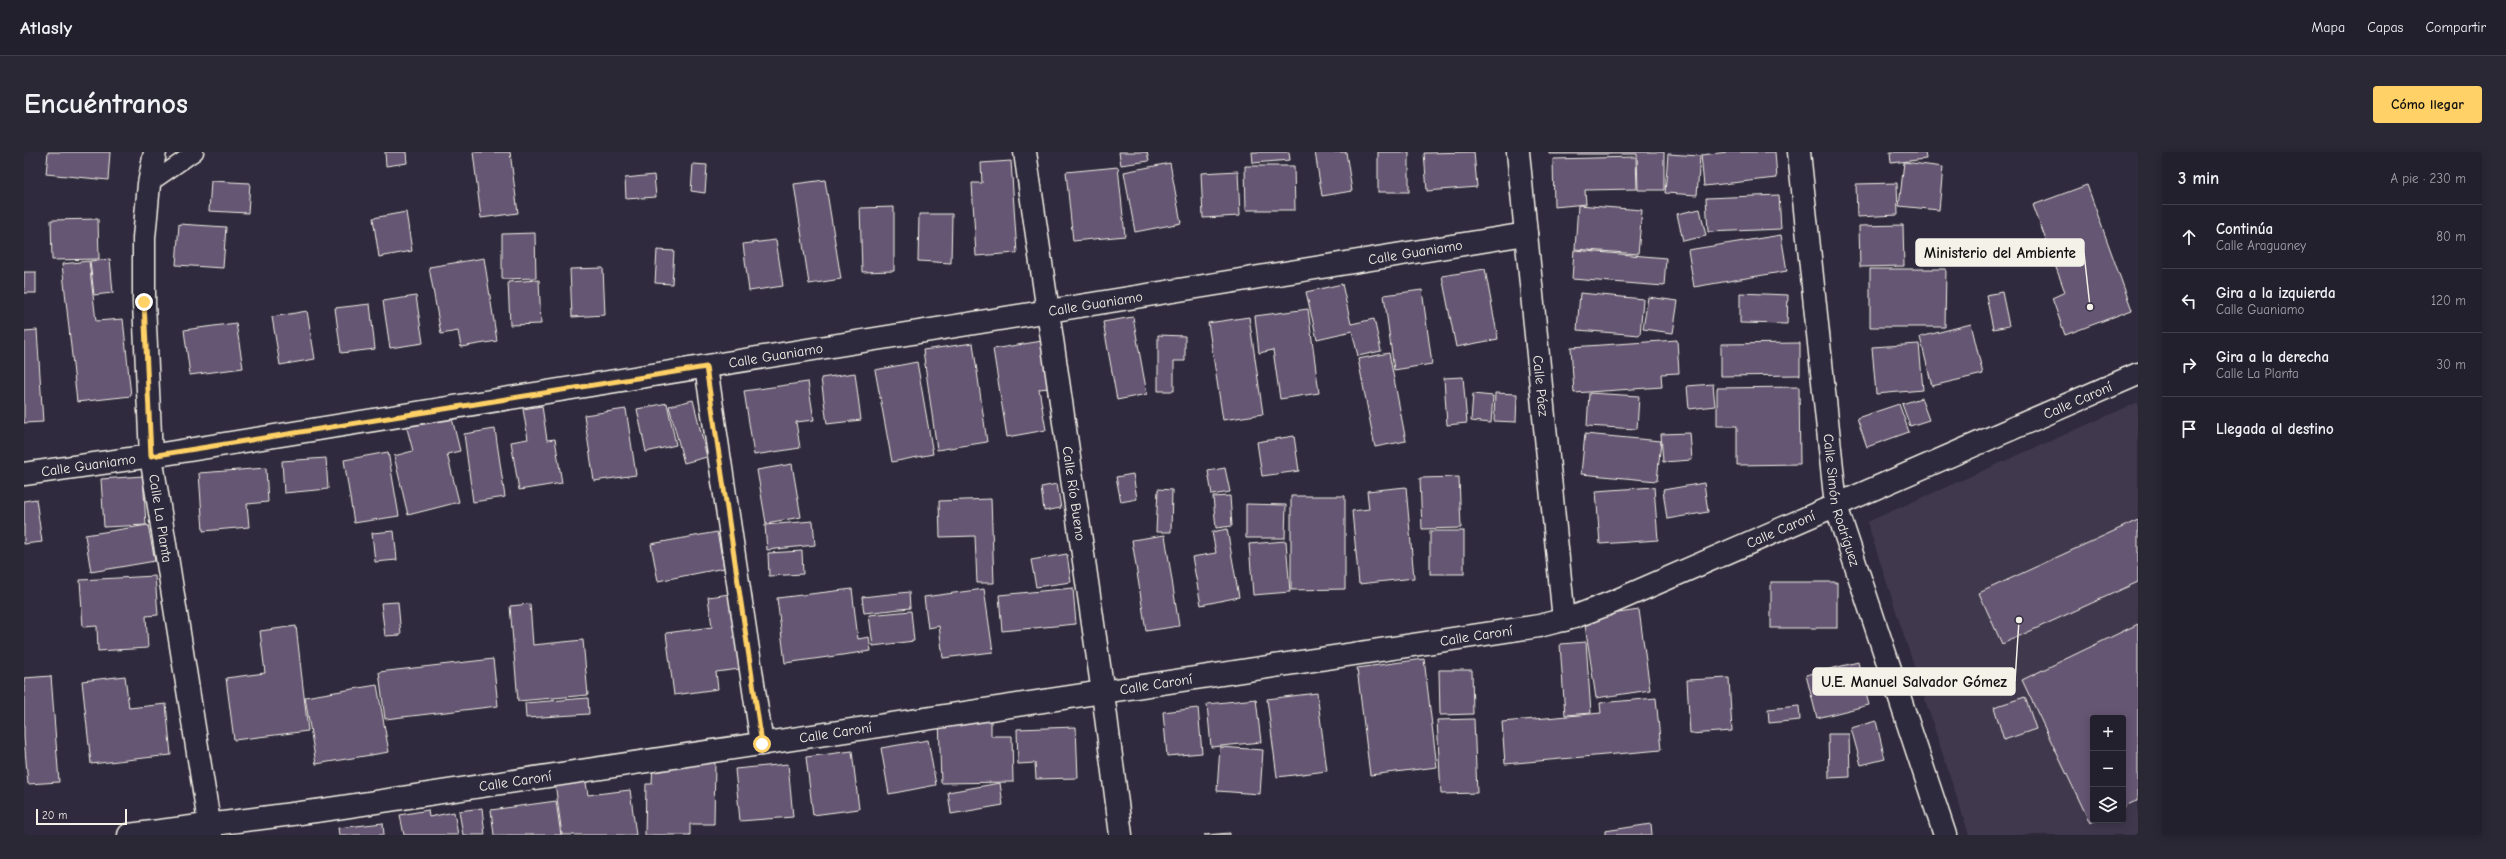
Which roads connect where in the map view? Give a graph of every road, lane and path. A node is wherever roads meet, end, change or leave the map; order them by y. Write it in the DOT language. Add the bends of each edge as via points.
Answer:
graph roads {
  1 [pos="155,152"];
  2 [pos="195,152"];
  3 [pos="1025,152"];
  4 [pos="1518,152"];
  5 [pos="1799,152"];
  6 [pos="149,184"];
  7 [pos="1526,234"];
  8 [pos="1048,312"];
  9 [pos="706,367"];
  10 [pos="2138,374"];
  11 [pos="151,456"];
  12 [pos="24,474"];
  13 [pos="1836,506"];
  14 [pos="1564,620"];
  15 [pos="1103,693"];
  16 [pos="762,744"];
  17 [pos="210,830"];
  18 [pos="129,835"];
  19 [pos="1121,835"];
  20 [pos="1945,835"];
  1 -- 6 [label="street, Calle La Planta"];
  2 -- 6 [label="lane"];
  3 -- 8 [label="street, Calle Río Bueno"];
  4 -- 7 [label="street, Calle Páez"];
  5 -- 13 [label="street, Calle Simón Rodríguez"];
  6 -- 11 [label="street, Calle La Planta" via="144,238 144,302"];
  7 -- 8 [label="street, Calle Guaniamo"];
  7 -- 14 [label="street, Calle Páez"];
  8 -- 9 [label="street, Calle Guaniamo"];
  8 -- 15 [label="street, Calle Río Bueno"];
  9 -- 11 [label="street, Calle Guaniamo"];
  9 -- 16 [label="street"];
  10 -- 13 [label="street, Calle Caroní"];
  11 -- 12 [label="street, Calle Guaniamo"];
  11 -- 17 [label="street, Calle La Planta"];
  13 -- 14 [label="street, Calle Caroní" via="1613,602"];
  13 -- 20 [label="street, Calle Simón Rodríguez"];
  14 -- 15 [label="street, Calle Caroní" via="1496,634"];
  15 -- 16 [label="street, Calle Caroní"];
  15 -- 19 [label="street, Calle Río Bueno"];
  16 -- 17 [label="street, Calle Caroní" via="330,809"];
  17 -- 18 [label="street, Calle Caroní"];
}
